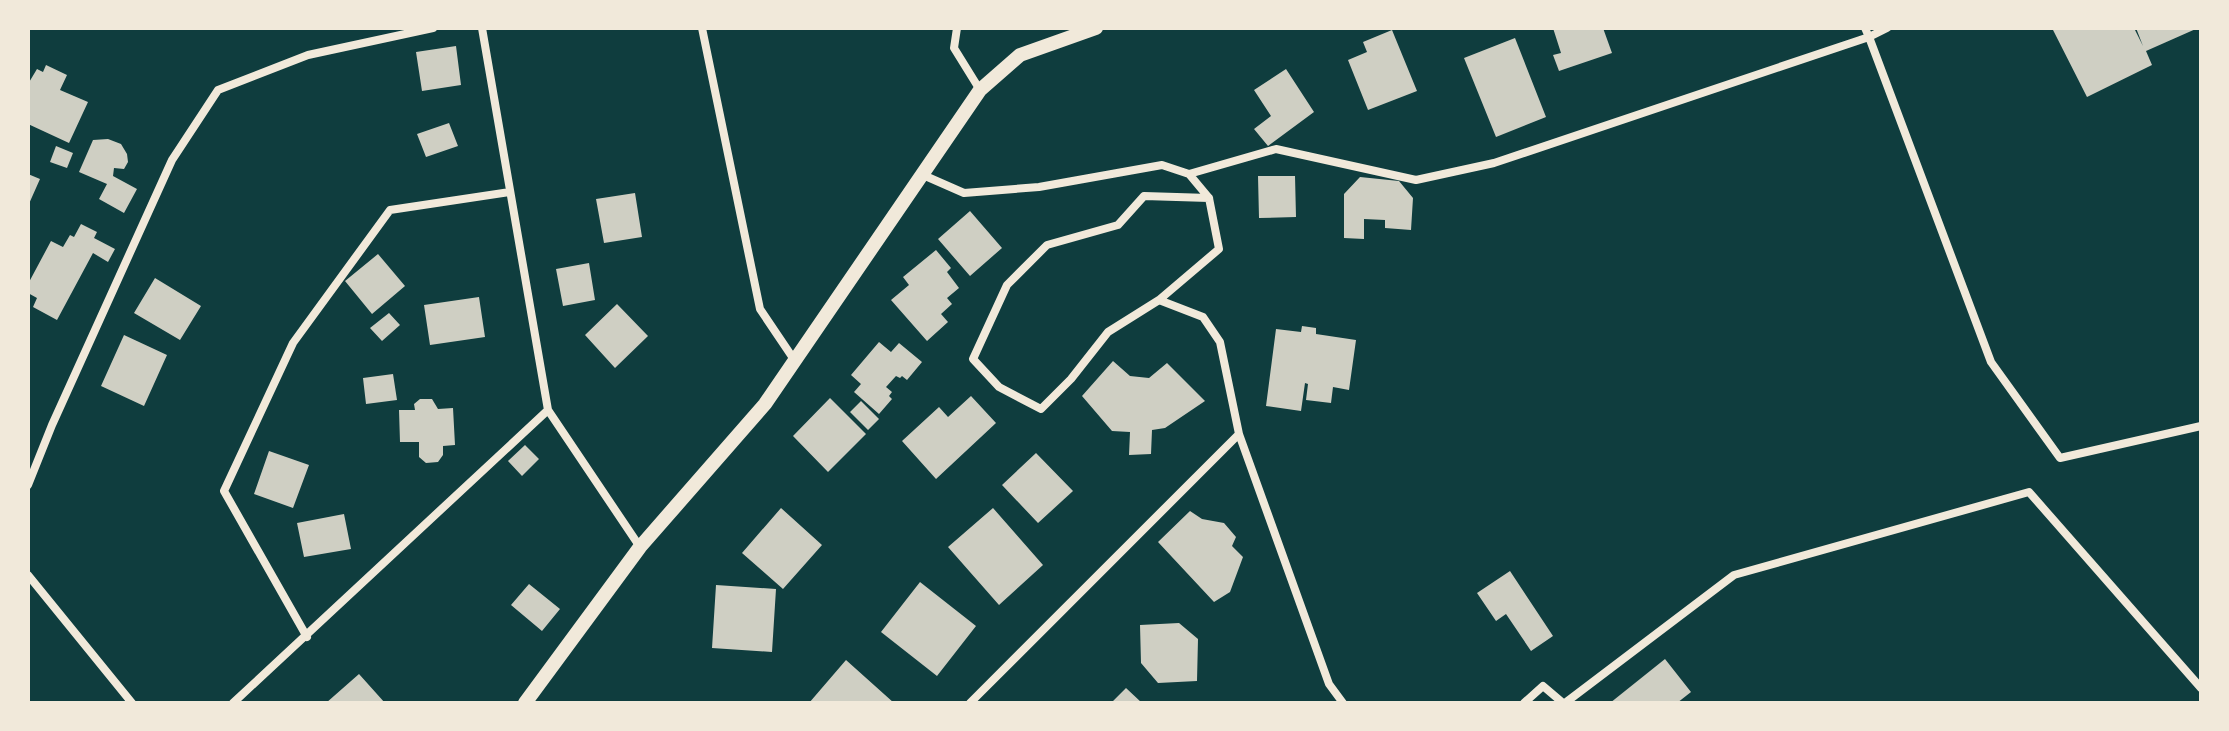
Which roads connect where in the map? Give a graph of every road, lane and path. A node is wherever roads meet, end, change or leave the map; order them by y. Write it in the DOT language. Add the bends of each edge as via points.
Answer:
graph roads {
  1 [pos="433,28"];
  2 [pos="482,28"];
  3 [pos="702,28"];
  4 [pos="957,28"];
  5 [pos="1096,28"];
  6 [pos="1887,28"];
  7 [pos="1867,32"];
  8 [pos="980,90"];
  9 [pos="1189,174"];
  10 [pos="923,175"];
  11 [pos="510,192"];
  12 [pos="1209,198"];
  13 [pos="1159,300"];
  14 [pos="795,361"];
  15 [pos="548,410"];
  16 [pos="2201,426"];
  17 [pos="1239,434"];
  18 [pos="28,485"];
  19 [pos="640,547"];
  20 [pos="28,575"];
  21 [pos="307,637"];
  22 [pos="2201,688"];
  23 [pos="132,703"];
  24 [pos="233,703"];
  25 [pos="525,703"];
  26 [pos="970,703"];
  27 [pos="1343,703"];
  28 [pos="1524,703"];
  29 [pos="1564,703"];
  1 -- 18 [label="street" via="308,55 218,90 172,160"];
  2 -- 11 [label="street"];
  3 -- 14 [label="street" via="760,309"];
  4 -- 8 [label="street" via="954,48"];
  5 -- 8 [label="street" via="1020,55"];
  6 -- 7 [label="street"];
  7 -- 9 [label="street" via="1494,163 1416,180 1276,149"];
  7 -- 16 [label="street" via="1991,362 2060,458"];
  8 -- 10 [label="street"];
  9 -- 10 [label="street" via="1162,165 1039,187 964,193"];
  9 -- 12 [label="street"];
  10 -- 14 [label="street"];
  11 -- 15 [label="street"];
  11 -- 21 [label="street" via="390,210 293,343 224,491"];
  12 -- 13 [label="street" via="1219,249"];
  12 -- 13 [label="street" via="1144,196 1118,225 1047,245 1007,285 973,359 999,387 1041,409 1108,332"];
  13 -- 17 [label="street" via="1203,317 1220,342"];
  14 -- 19 [label="street" via="765,404"];
  15 -- 19 [label="street"];
  15 -- 21 [label="street"];
  17 -- 26 [label="street"];
  17 -- 27 [label="street" via="1329,684"];
  19 -- 25 [label="street"];
  20 -- 23 [label="street"];
  21 -- 24 [label="street"];
  22 -- 29 [label="street" via="2029,492 1734,575"];
  28 -- 29 [label="street" via="1543,686"];
}
